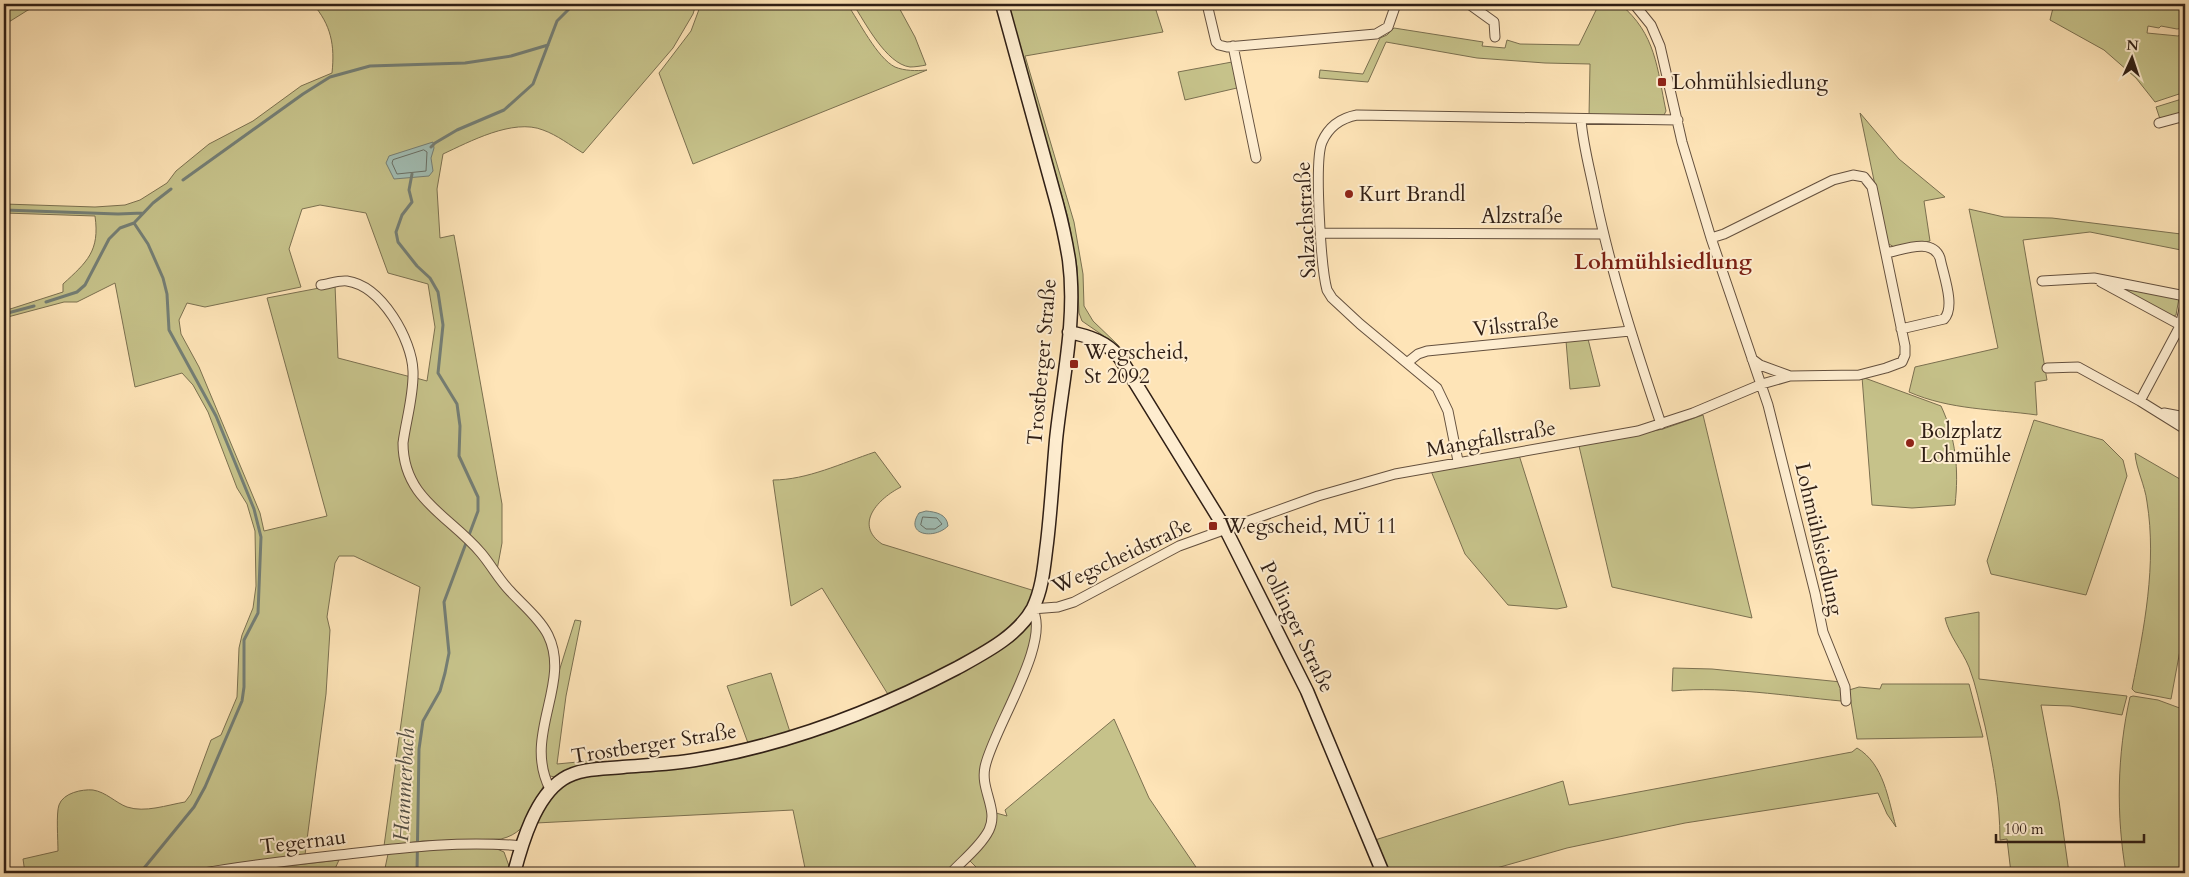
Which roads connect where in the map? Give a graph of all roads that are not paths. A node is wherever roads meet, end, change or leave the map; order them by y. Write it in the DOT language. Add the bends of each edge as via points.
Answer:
graph roads {
  1 [pos="1002,4"];
  2 [pos="1207,4"];
  3 [pos="1396,4"];
  4 [pos="1469,4"];
  5 [pos="1634,4"];
  6 [pos="1495,37"];
  7 [pos="1233,46"];
  8 [pos="2185,116"];
  9 [pos="1581,120"];
  10 [pos="1678,120"];
  11 [pos="2159,123"];
  12 [pos="1256,158"];
  13 [pos="1321,233"];
  14 [pos="1603,234"];
  15 [pos="1711,238"];
  16 [pos="1886,253"];
  17 [pos="2094,278"];
  18 [pos="2042,282"];
  19 [pos="321,286"];
  20 [pos="2152,290"];
  21 [pos="2185,296"];
  22 [pos="2185,305"];
  23 [pos="2145,306"];
  24 [pos="2183,327"];
  25 [pos="1901,329"];
  26 [pos="1630,331"];
  27 [pos="1069,332"];
  28 [pos="1752,359"];
  29 [pos="1408,362"];
  30 [pos="2048,368"];
  31 [pos="1790,376"];
  32 [pos="1762,384"];
  33 [pos="2140,401"];
  34 [pos="2155,410"];
  35 [pos="2185,417"];
  36 [pos="1661,424"];
  37 [pos="2185,429"];
  38 [pos="1458,461"];
  39 [pos="1226,530"];
  40 [pos="1032,609"];
  41 [pos="1846,701"];
  42 [pos="550,789"];
  43 [pos="522,846"];
  44 [pos="204,873"];
  45 [pos="514,873"];
  46 [pos="951,873"];
  47 [pos="1383,873"];
  1 -- 27 [label="main road, Trostberger Straße" via="1064,231 1070,274"];
  2 -- 7 [label="street" via="1216,42"];
  3 -- 7 [label="street" via="1388,27 1376,34"];
  4 -- 6 [label="street" via="1494,22"];
  5 -- 10 [label="street, Lohmühlsiedlung" via="1657,39"];
  7 -- 12 [label="street"];
  8 -- 11 [label="street"];
  9 -- 10 [label="street, Salzachstraße"];
  9 -- 13 [label="street, Salzachstraße" via="1357,115 1340,120 1326,135 1319,151"];
  9 -- 14 [label="street"];
  10 -- 15 [label="street, Lohmühlsiedlung"];
  13 -- 14 [label="street, Alzstraße"];
  13 -- 29 [label="street, Salzachstraße" via="1324,278 1330,295"];
  14 -- 26 [label="street"];
  15 -- 16 [label="street" via="1833,180 1858,175 1869,181 1872,187"];
  15 -- 28 [label="street, Lohmühlsiedlung"];
  16 -- 25 [label="street"];
  16 -- 25 [label="street" via="1933,247 1938,251 1950,304 1944,319"];
  17 -- 18 [label="street"];
  17 -- 20 [label="street"];
  17 -- 23 [label="street"];
  19 -- 42 [label="street" via="348,281 364,288 386,307 404,336 413,371 403,443 411,480 421,496 476,548 542,626 555,654 541,759 544,778"];
  20 -- 21 [label="street"];
  20 -- 23 [label="street"];
  22 -- 24 [label="street"];
  23 -- 24 [label="street"];
  24 -- 33 [label="street"];
  25 -- 31 [label="street" via="1905,355 1896,366 1859,375"];
  26 -- 29 [label="street, Vilsstraße" via="1427,351"];
  26 -- 36 [label="street"];
  27 -- 39 [label="main road, Pollinger Straße" via="1098,340 1120,358"];
  27 -- 40 [label="main road, Trostberger Straße" via="1044,575"];
  28 -- 31 [label="street"];
  28 -- 32 [label="street, Lohmühlsiedlung"];
  29 -- 38 [label="street, Salzachstraße" via="1440,392 1448,411"];
  30 -- 33 [label="street" via="2078,367"];
  31 -- 32 [label="street"];
  32 -- 36 [label="street, Mangfallstraße"];
  32 -- 41 [label="street, Lohmühlsiedlung" via="1823,632 1845,687"];
  33 -- 34 [label="street"];
  34 -- 35 [label="street"];
  34 -- 37 [label="street"];
  36 -- 38 [label="street, Mangfallstraße" via="1577,443"];
  38 -- 39 [label="street, Mangfallstraße" via="1361,482"];
  39 -- 40 [label="street, Wegscheidstraße" via="1168,551 1074,602"];
  39 -- 47 [label="main road, Pollinger Straße" via="1307,691"];
  40 -- 42 [label="main road, Trostberger Straße" via="1015,630 966,663 840,721 726,754 673,763 588,770 569,775"];
  40 -- 46 [label="street, Trostberger Straße" via="1036,616 1034,642 985,765 984,787 992,810 992,822 984,837"];
  42 -- 43 [label="main road, Trostberger Straße"];
  43 -- 44 [label="street, Tegernau" via="425,846"];
  43 -- 45 [label="main road, Trostberger Straße"];
}
